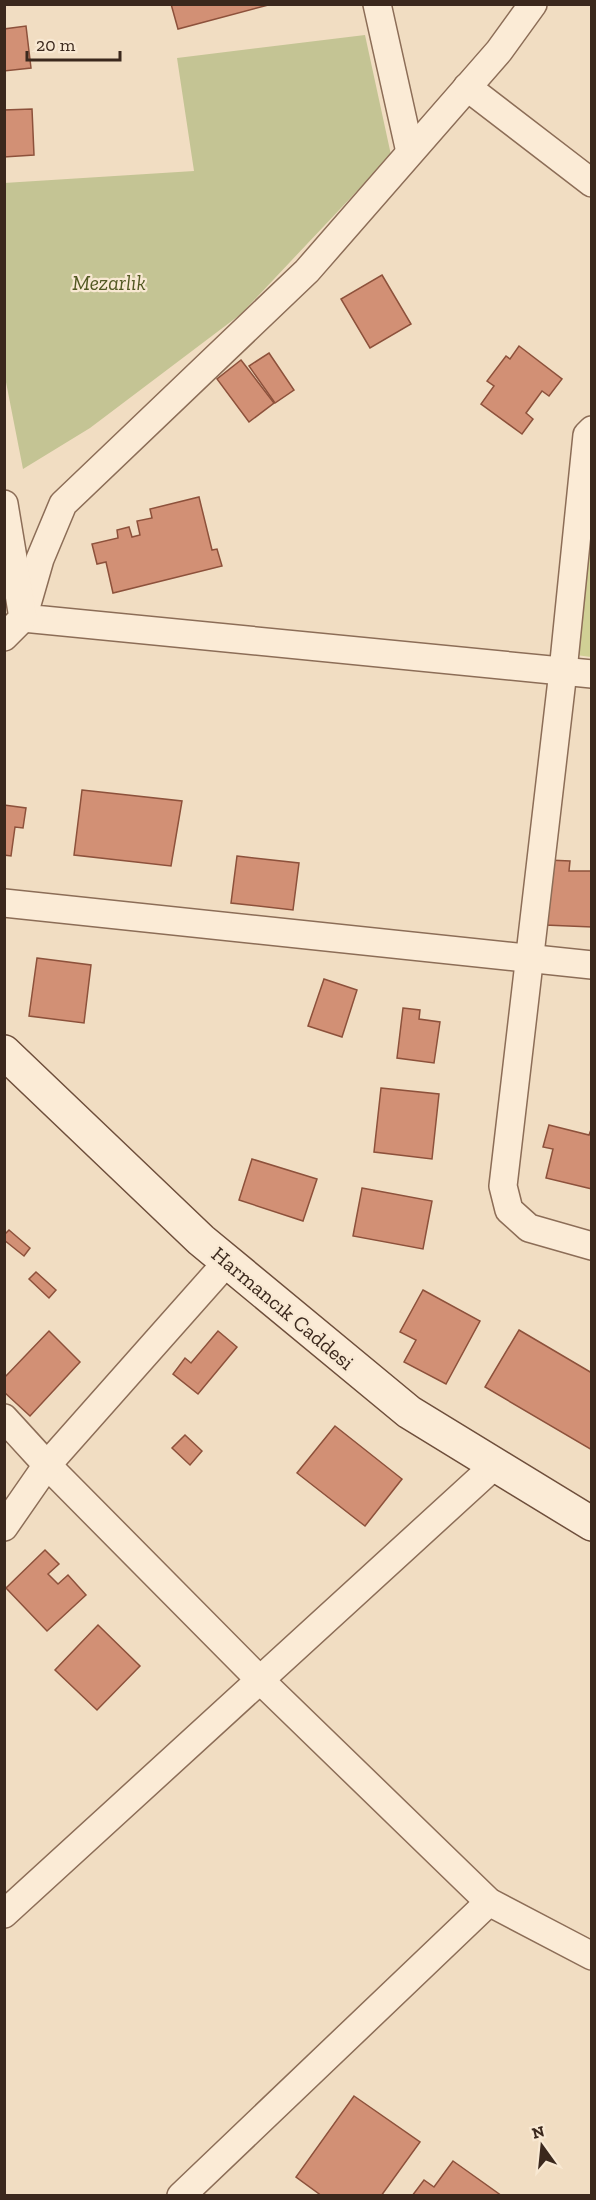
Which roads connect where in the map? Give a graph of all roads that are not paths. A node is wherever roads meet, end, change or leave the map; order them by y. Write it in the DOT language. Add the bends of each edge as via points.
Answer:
graph roads {
  1 [pos="377,4"];
  2 [pos="533,4"];
  3 [pos="467,87"];
  4 [pos="410,152"];
  5 [pos="591,183"];
  6 [pos="591,430"];
  7 [pos="4,504"];
  8 [pos="23,618"];
  9 [pos="4,637"];
  10 [pos="562,671"];
  11 [pos="591,674"];
  12 [pos="4,903"];
  13 [pos="528,958"];
  14 [pos="591,965"];
  15 [pos="4,1052"];
  16 [pos="591,1246"];
  17 [pos="227,1262"];
  18 [pos="4,1418"];
  19 [pos="495,1465"];
  20 [pos="47,1466"];
  21 [pos="591,1524"];
  22 [pos="4,1527"];
  23 [pos="260,1680"];
  24 [pos="489,1902"];
  25 [pos="4,1914"];
  26 [pos="591,1956"];
  27 [pos="181,2196"];
  1 -- 4 [label="street"];
  2 -- 3 [label="street"];
  3 -- 4 [label="street"];
  3 -- 5 [label="street"];
  4 -- 8 [label="street" via="307,271 63,504 40,559"];
  6 -- 10 [label="street"];
  7 -- 8 [label="street"];
  8 -- 9 [label="street"];
  8 -- 10 [label="street"];
  10 -- 11 [label="street"];
  10 -- 13 [label="street"];
  12 -- 13 [label="street"];
  13 -- 14 [label="street"];
  13 -- 16 [label="street" via="502,1186 509,1210 529,1228"];
  15 -- 17 [label="street, Harmancık Caddesi"];
  17 -- 19 [label="street, Harmancık Caddesi" via="409,1412"];
  17 -- 20 [label="street"];
  18 -- 20 [label="street"];
  19 -- 21 [label="street, Harmancık Caddesi"];
  19 -- 23 [label="street"];
  20 -- 22 [label="street"];
  20 -- 23 [label="street"];
  23 -- 24 [label="street"];
  23 -- 25 [label="street"];
  24 -- 26 [label="street"];
  24 -- 27 [label="street"];
}
